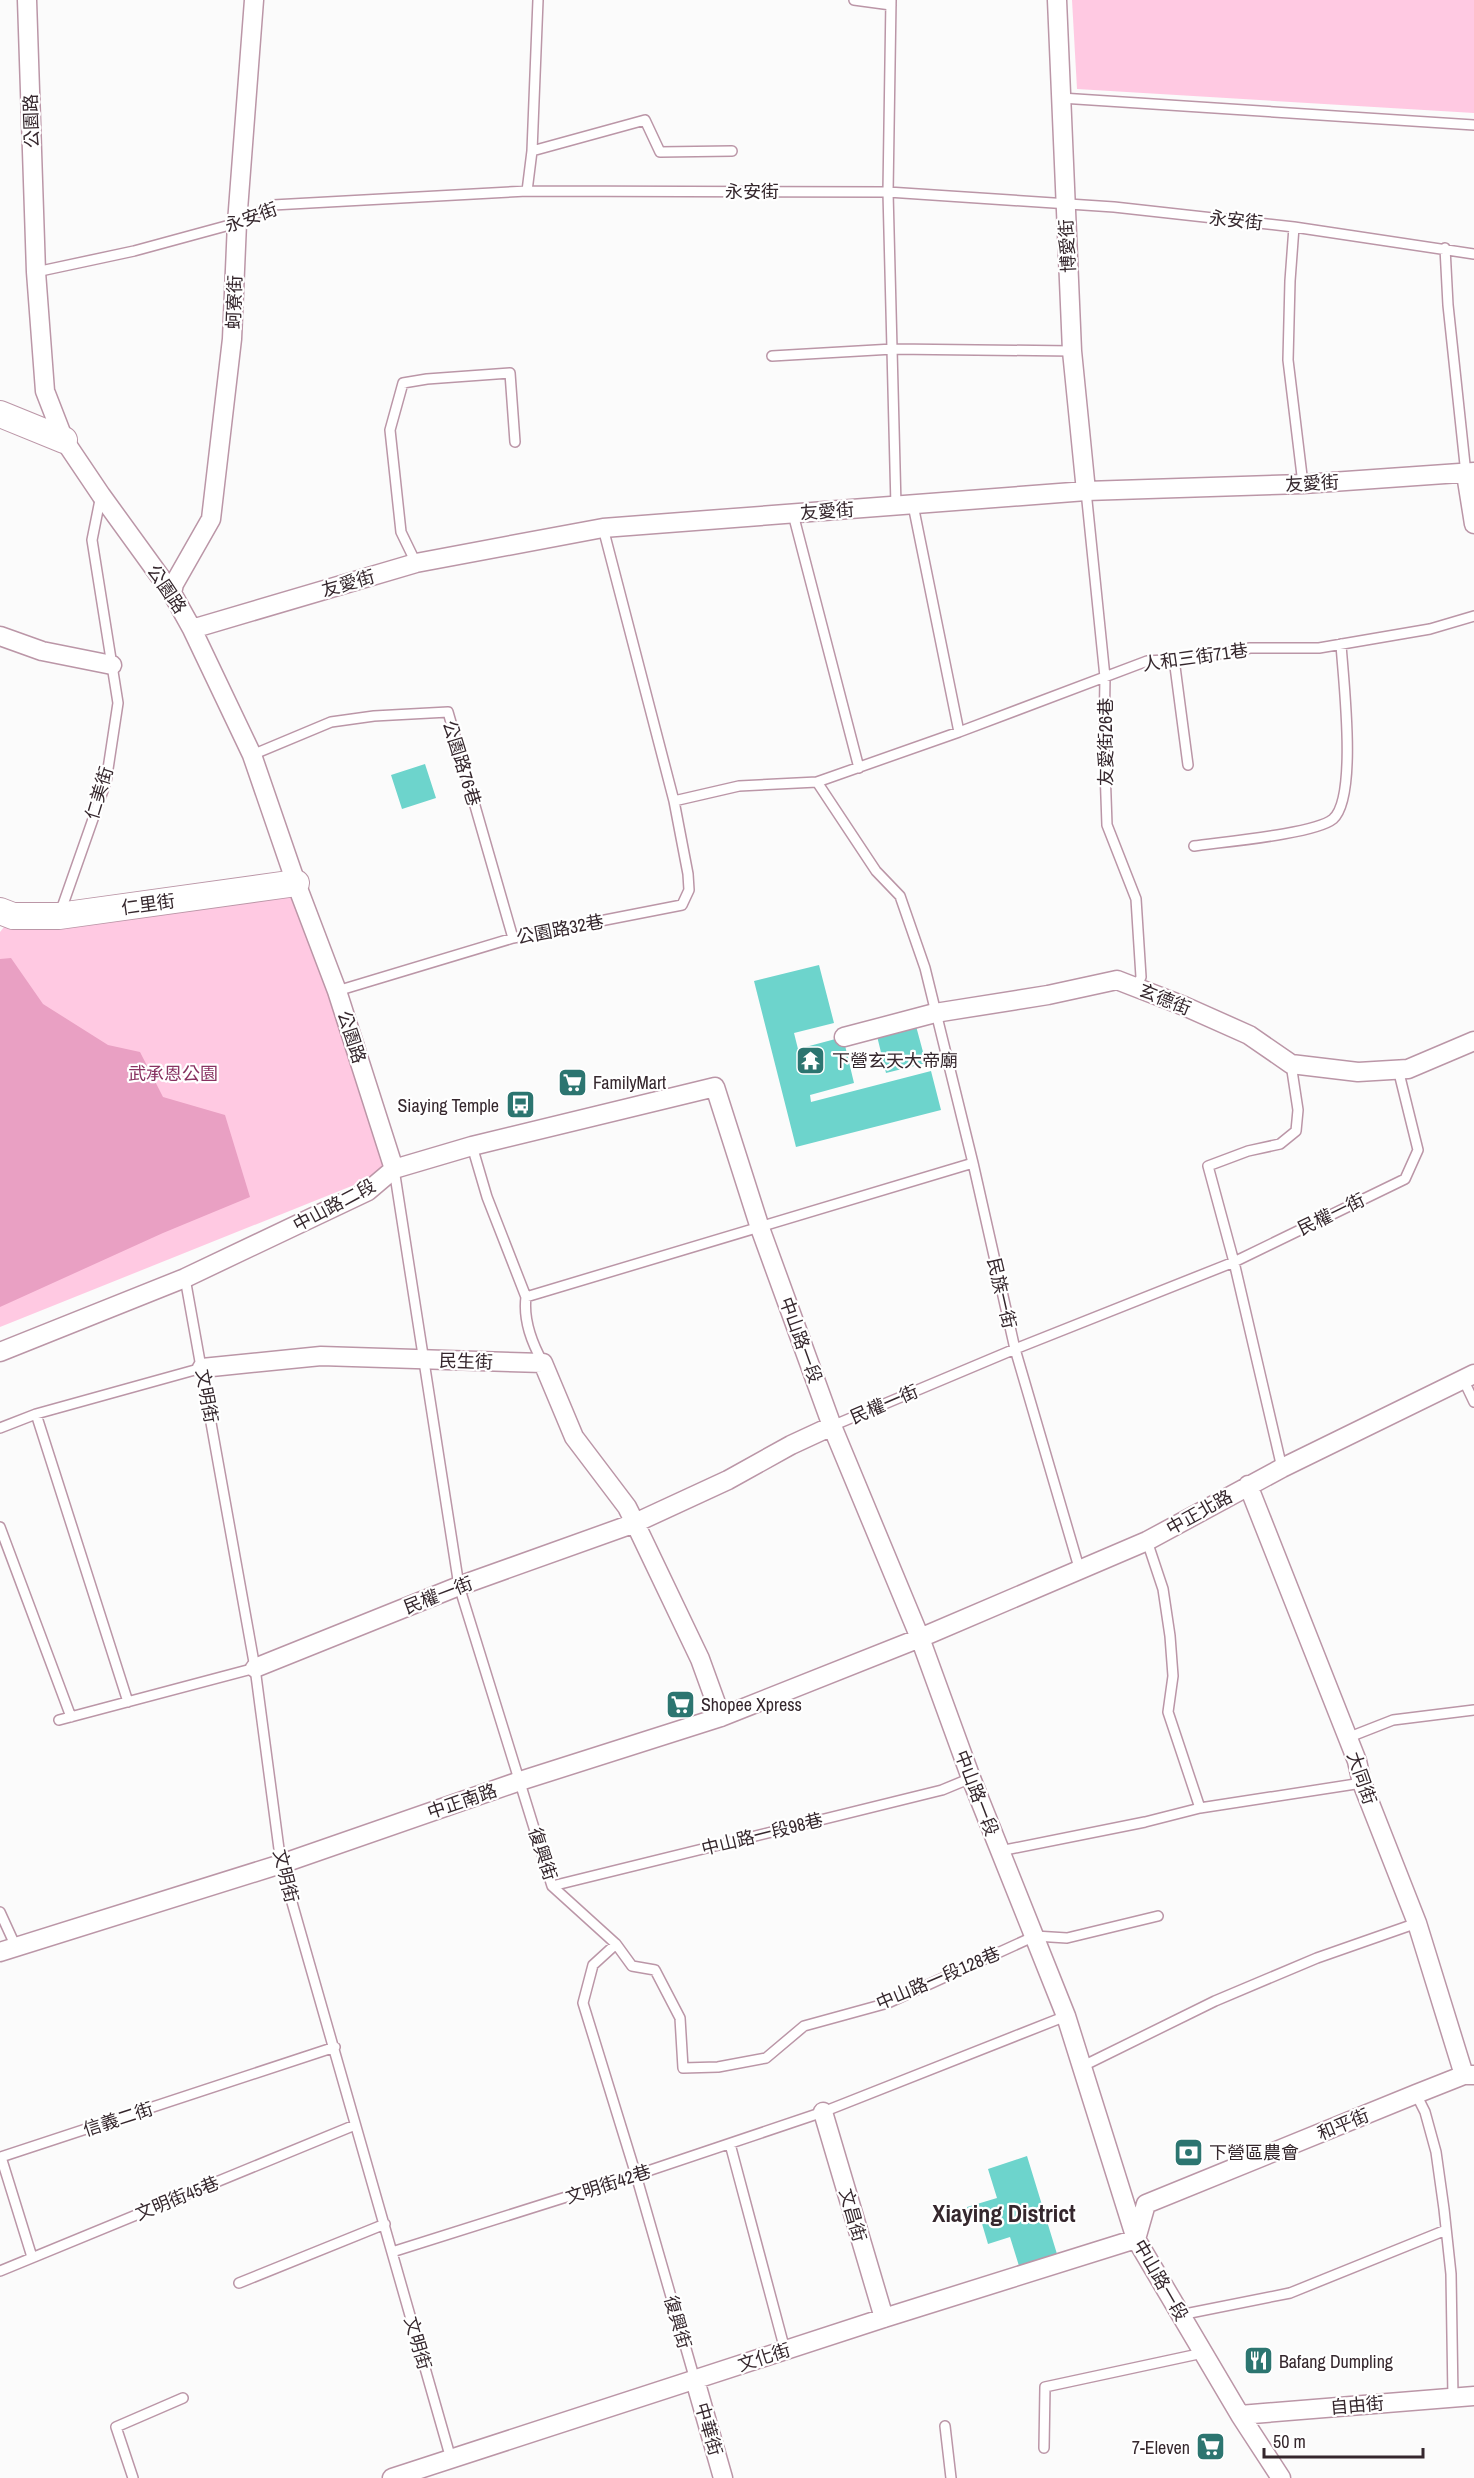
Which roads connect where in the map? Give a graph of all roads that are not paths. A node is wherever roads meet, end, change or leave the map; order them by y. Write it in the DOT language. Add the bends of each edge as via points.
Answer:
graph roads {
  1 [pos="27,0"];
  2 [pos="254,0"];
  3 [pos="538,0"];
  4 [pos="854,0"];
  5 [pos="1057,0"];
  6 [pos="891,3"];
  7 [pos="1061,98"];
  8 [pos="1474,125"];
  9 [pos="532,151"];
  10 [pos="732,151"];
  11 [pos="527,191"];
  12 [pos="888,192"];
  13 [pos="1064,205"];
  14 [pos="237,224"];
  15 [pos="1294,227"];
  16 [pos="1445,248"];
  17 [pos="1474,254"];
  18 [pos="36,272"];
  19 [pos="893,350"];
  20 [pos="1072,351"];
  21 [pos="772,356"];
  22 [pos="0,414"];
  23 [pos="64,440"];
  24 [pos="515,442"];
  25 [pos="1470,473"];
  26 [pos="1303,484"];
  27 [pos="1086,491"];
  28 [pos="100,495"];
  29 [pos="904,506"];
  30 [pos="793,514"];
  31 [pos="1474,524"];
  32 [pos="603,528"];
  33 [pos="416,563"];
  34 [pos="172,593"];
  35 [pos="1474,616"];
  36 [pos="192,629"];
  37 [pos="0,636"];
  38 [pos="1341,644"];
  39 [pos="1174,659"];
  40 [pos="112,665"];
  41 [pos="1105,677"];
  42 [pos="959,732"];
  43 [pos="252,755"];
  44 [pos="1188,765"];
  45 [pos="859,768"];
  46 [pos="817,783"];
  47 [pos="674,801"];
  48 [pos="1194,846"];
  49 [pos="296,883"];
  50 [pos="0,911"];
  51 [pos="59,916"];
  52 [pos="513,938"];
  53 [pos="1136,988"];
  54 [pos="338,991"];
  55 [pos="935,1013"];
  56 [pos="844,1037"];
  57 [pos="1474,1041"];
  58 [pos="1291,1064"];
  59 [pos="1398,1069"];
  60 [pos="715,1087"];
  61 [pos="472,1146"];
  62 [pos="974,1163"];
  63 [pos="394,1169"];
  64 [pos="760,1228"];
  65 [pos="1234,1262"];
  66 [pos="185,1278"];
  67 [pos="526,1297"];
  68 [pos="1015,1349"];
  69 [pos="0,1352"];
  70 [pos="424,1359"];
  71 [pos="543,1364"];
  72 [pos="202,1368"];
  73 [pos="1469,1377"];
  74 [pos="1474,1402"];
  75 [pos="36,1414"];
  76 [pos="832,1426"];
  77 [pos="0,1428"];
  78 [pos="1282,1468"];
  79 [pos="1248,1485"];
  80 [pos="634,1522"];
  81 [pos="0,1527"];
  82 [pos="1147,1541"];
  83 [pos="1080,1571"];
  84 [pos="459,1586"];
  85 [pos="920,1638"];
  86 [pos="255,1668"];
  87 [pos="128,1702"];
  88 [pos="1474,1710"];
  89 [pos="721,1717"];
  90 [pos="71,1718"];
  91 [pos="59,1720"];
  92 [pos="1347,1738"];
  93 [pos="971,1778"];
  94 [pos="520,1781"];
  95 [pos="1362,1783"];
  96 [pos="1200,1808"];
  97 [pos="1000,1851"];
  98 [pos="280,1864"];
  99 [pos="552,1886"];
  100 [pos="0,1912"];
  101 [pos="1158,1916"];
  102 [pos="1417,1923"];
  103 [pos="1035,1936"];
  104 [pos="616,1944"];
  105 [pos="8,1950"];
  106 [pos="1066,2016"];
  107 [pos="335,2047"];
  108 [pos="1083,2066"];
  109 [pos="1469,2075"];
  110 [pos="1416,2094"];
  111 [pos="823,2112"];
  112 [pos="354,2125"];
  113 [pos="730,2144"];
  114 [pos="636,2175"];
  115 [pos="385,2224"];
  116 [pos="1446,2230"];
  117 [pos="1136,2239"];
  118 [pos="392,2252"];
  119 [pos="32,2257"];
  120 [pos="0,2271"];
  121 [pos="239,2283"];
  122 [pos="1180,2315"];
  123 [pos="884,2318"];
  124 [pos="785,2350"];
  125 [pos="1203,2353"];
  126 [pos="695,2380"];
  127 [pos="1474,2396"];
  128 [pos="1453,2397"];
  129 [pos="183,2398"];
  130 [pos="1240,2415"];
  131 [pos="945,2426"];
  132 [pos="1044,2448"];
  133 [pos="452,2459"];
  134 [pos="1278,2477"];
  135 [pos="133,2478"];
  136 [pos="392,2478"];
  137 [pos="723,2478"];
  138 [pos="951,2478"];
  1 -- 18 [label="street, 公園路"];
  2 -- 14 [label="street, 蚵寮街"];
  3 -- 9 [label="lane"];
  4 -- 6 [label="lane"];
  5 -- 7 [label="street, 博愛街"];
  6 -- 12 [label="lane"];
  7 -- 8 [label="lane"];
  7 -- 13 [label="street, 博愛街"];
  9 -- 10 [label="lane" via="645,120 660,152"];
  9 -- 11 [label="lane"];
  11 -- 12 [label="lane, 永安街"];
  11 -- 14 [label="lane, 永安街" via="273,205"];
  12 -- 13 [label="lane, 永安街"];
  12 -- 19 [label="lane"];
  13 -- 15 [label="lane, 永安街"];
  13 -- 20 [label="street, 博愛街"];
  14 -- 18 [label="lane, 永安街"];
  14 -- 34 [label="street, 蚵寮街" via="232,339 211,519"];
  15 -- 16 [label="lane, 永安街"];
  15 -- 26 [label="lane" via="1288,360"];
  16 -- 17 [label="lane, 永安街"];
  16 -- 25 [label="lane" via="1448,305"];
  18 -- 23 [label="street, 公園路" via="45,392"];
  19 -- 20 [label="lane"];
  19 -- 21 [label="lane"];
  19 -- 29 [label="lane"];
  20 -- 27 [label="street, 博愛街"];
  22 -- 23 [label="street"];
  23 -- 28 [label="street, 公園路"];
  24 -- 33 [label="lane" via="510,373 403,383 390,430 401,532"];
  25 -- 26 [label="street, 友愛街"];
  25 -- 31 [label="street"];
  26 -- 27 [label="street, 友愛街"];
  27 -- 29 [label="street, 友愛街"];
  27 -- 41 [label="lane, 友愛街26巷"];
  28 -- 34 [label="street, 公園路"];
  28 -- 40 [label="lane, 仁美街" via="92,540"];
  29 -- 30 [label="street, 友愛街"];
  29 -- 42 [label="lane"];
  30 -- 32 [label="street, 友愛街"];
  30 -- 45 [label="lane"];
  32 -- 33 [label="street, 友愛街"];
  32 -- 47 [label="lane"];
  33 -- 36 [label="street, 友愛街"];
  34 -- 36 [label="street, 公園路"];
  35 -- 38 [label="lane, 人和三街71巷" via="1430,629"];
  36 -- 43 [label="street, 公園路"];
  37 -- 40 [label="street" via="42,651"];
  38 -- 39 [label="lane, 人和三街71巷" via="1319,648 1250,648"];
  38 -- 48 [label="lane" via="1348,772 1344,801 1333,819 1300,831"];
  39 -- 41 [label="lane, 人和三街71巷" via="1147,660"];
  39 -- 44 [label="lane"];
  40 -- 51 [label="lane, 仁美街" via="118,703 106,782"];
  41 -- 42 [label="lane, 人和三街71巷"];
  41 -- 53 [label="lane, 友愛街26巷" via="1107,825 1136,899 1141,977"];
  42 -- 45 [label="lane, 人和三街71巷"];
  43 -- 49 [label="street, 公園路"];
  43 -- 52 [label="lane, 公園路76巷" via="331,722 448,712"];
  45 -- 46 [label="lane, 人和三街71巷"];
  46 -- 47 [label="lane, 人和三街71巷" via="739,786"];
  46 -- 55 [label="lane, 民族一街" via="876,871 900,896 925,968"];
  47 -- 52 [label="lane, 公園路32巷" via="688,874 689,890 682,905"];
  49 -- 51 [label="street, 仁里街"];
  49 -- 54 [label="street, 公園路"];
  50 -- 51 [label="street, 仁里街" via="13,916"];
  52 -- 54 [label="lane, 公園路32巷"];
  53 -- 55 [label="street, 玄德街" via="1117,980"];
  53 -- 58 [label="street, 玄德街" via="1249,1035"];
  54 -- 63 [label="street, 公園路"];
  55 -- 56 [label="street, 玄德街"];
  55 -- 62 [label="lane, 民族一街"];
  57 -- 59 [label="street, 玄德街" via="1408,1069"];
  58 -- 59 [label="street, 玄德街" via="1358,1072"];
  58 -- 65 [label="lane" via="1298,1110 1296,1131 1280,1144 1248,1150 1208,1166"];
  59 -- 65 [label="lane, 民權一街" via="1418,1150 1405,1179"];
  60 -- 61 [label="street, 中山路二段"];
  60 -- 64 [label="street, 中山路一段"];
  61 -- 63 [label="street, 中山路二段"];
  61 -- 67 [label="lane"];
  62 -- 64 [label="lane"];
  62 -- 68 [label="lane, 民族一街"];
  63 -- 66 [label="street, 中山路二段" via="368,1191"];
  63 -- 70 [label="lane, 復興街"];
  64 -- 67 [label="lane"];
  64 -- 76 [label="street, 中山路一段"];
  65 -- 68 [label="lane, 民權一街"];
  65 -- 78 [label="lane"];
  66 -- 69 [label="street, 中山路二段"];
  66 -- 72 [label="lane, 文明街"];
  67 -- 71 [label="lane" via="524,1314"];
  68 -- 76 [label="lane, 民權一街"];
  68 -- 83 [label="lane, 民族一街"];
  70 -- 71 [label="street, 民生街"];
  70 -- 72 [label="street, 民生街" via="321,1356"];
  70 -- 84 [label="lane, 復興街"];
  71 -- 80 [label="street" via="574,1437"];
  72 -- 75 [label="lane, 民生街"];
  72 -- 86 [label="lane, 文明街"];
  73 -- 74 [label="lane"];
  73 -- 78 [label="street, 中正北路"];
  75 -- 77 [label="lane, 民生街"];
  75 -- 87 [label="lane"];
  76 -- 80 [label="street, 民權一街" via="728,1480"];
  76 -- 85 [label="street, 中山路一段"];
  78 -- 79 [label="street, 中正北路"];
  79 -- 82 [label="street, 中正北路"];
  79 -- 92 [label="street, 大同街"];
  80 -- 84 [label="street, 民權一街"];
  80 -- 89 [label="street" via="700,1659"];
  81 -- 90 [label="lane"];
  82 -- 83 [label="street, 中正北路"];
  82 -- 96 [label="lane" via="1163,1589 1170,1636 1173,1676 1168,1712"];
  83 -- 85 [label="street, 中正北路"];
  84 -- 86 [label="street, 民權一街"];
  84 -- 94 [label="lane, 復興街"];
  85 -- 89 [label="street, 中正南路"];
  85 -- 93 [label="street, 中山路一段"];
  86 -- 87 [label="lane"];
  86 -- 98 [label="lane, 文明街"];
  87 -- 90 [label="lane"];
  88 -- 92 [label="lane" via="1393,1719"];
  89 -- 94 [label="street, 中正南路"];
  90 -- 91 [label="lane"];
  92 -- 95 [label="street, 大同街" via="1358,1761"];
  93 -- 97 [label="street, 中山路一段"];
  93 -- 99 [label="lane, 中山路一段98巷" via="942,1790"];
  94 -- 98 [label="street, 中正南路"];
  94 -- 99 [label="lane, 復興街"];
  95 -- 96 [label="lane"];
  95 -- 102 [label="street, 大同街"];
  96 -- 97 [label="lane"];
  97 -- 103 [label="street, 中山路一段"];
  98 -- 105 [label="street, 中正南路"];
  98 -- 107 [label="lane, 文明街"];
  99 -- 104 [label="lane, 復興街"];
  100 -- 105 [label="lane"];
  101 -- 103 [label="lane" via="1068,1938"];
  102 -- 108 [label="lane" via="1317,1958 1215,2001"];
  102 -- 109 [label="street, 大同街"];
  103 -- 104 [label="lane, 中山路一段128巷" via="888,2003 804,2026 766,2058 718,2067 683,2068 680,2018 656,1970 632,1966"];
  103 -- 106 [label="street, 中山路一段"];
  104 -- 114 [label="lane, 復興街" via="593,1965 583,2003"];
  106 -- 108 [label="street, 中山路一段"];
  106 -- 111 [label="lane, 文明街42巷"];
  107 -- 112 [label="lane, 文明街"];
  107 -- 119 [label="lane, 信義二街" via="1,2157"];
  108 -- 117 [label="street, 中山路一段"];
  109 -- 110 [label="street, 和平街"];
  110 -- 116 [label="lane" via="1436,2152"];
  110 -- 117 [label="street, 和平街" via="1146,2204"];
  111 -- 113 [label="lane, 文明街42巷"];
  111 -- 123 [label="street, 文昌街"];
  112 -- 115 [label="lane, 文明街"];
  112 -- 119 [label="lane, 文明街45巷"];
  113 -- 114 [label="lane, 文明街42巷"];
  113 -- 124 [label="lane"];
  114 -- 118 [label="lane, 文明街42巷"];
  114 -- 126 [label="lane, 復興街"];
  115 -- 118 [label="lane, 文明街"];
  115 -- 121 [label="lane"];
  116 -- 122 [label="lane" via="1290,2293"];
  116 -- 128 [label="lane" via="1451,2274"];
  117 -- 122 [label="street, 中山路一段"];
  117 -- 123 [label="street, 文化街"];
  118 -- 133 [label="lane, 文明街"];
  119 -- 120 [label="lane, 文明街45巷"];
  122 -- 125 [label="street, 中山路一段"];
  123 -- 124 [label="street, 文化街"];
  124 -- 126 [label="street, 文化街"];
  125 -- 130 [label="street, 中山路一段"];
  125 -- 132 [label="lane" via="1046,2387"];
  126 -- 133 [label="street, 文化街"];
  126 -- 137 [label="street, 中華街"];
  127 -- 128 [label="street, 自由街"];
  128 -- 130 [label="street, 自由街"];
  129 -- 135 [label="lane" via="116,2427"];
  130 -- 134 [label="street, 中山路一段"];
  131 -- 138 [label="lane"];
  133 -- 136 [label="street, 文化街"];
}
